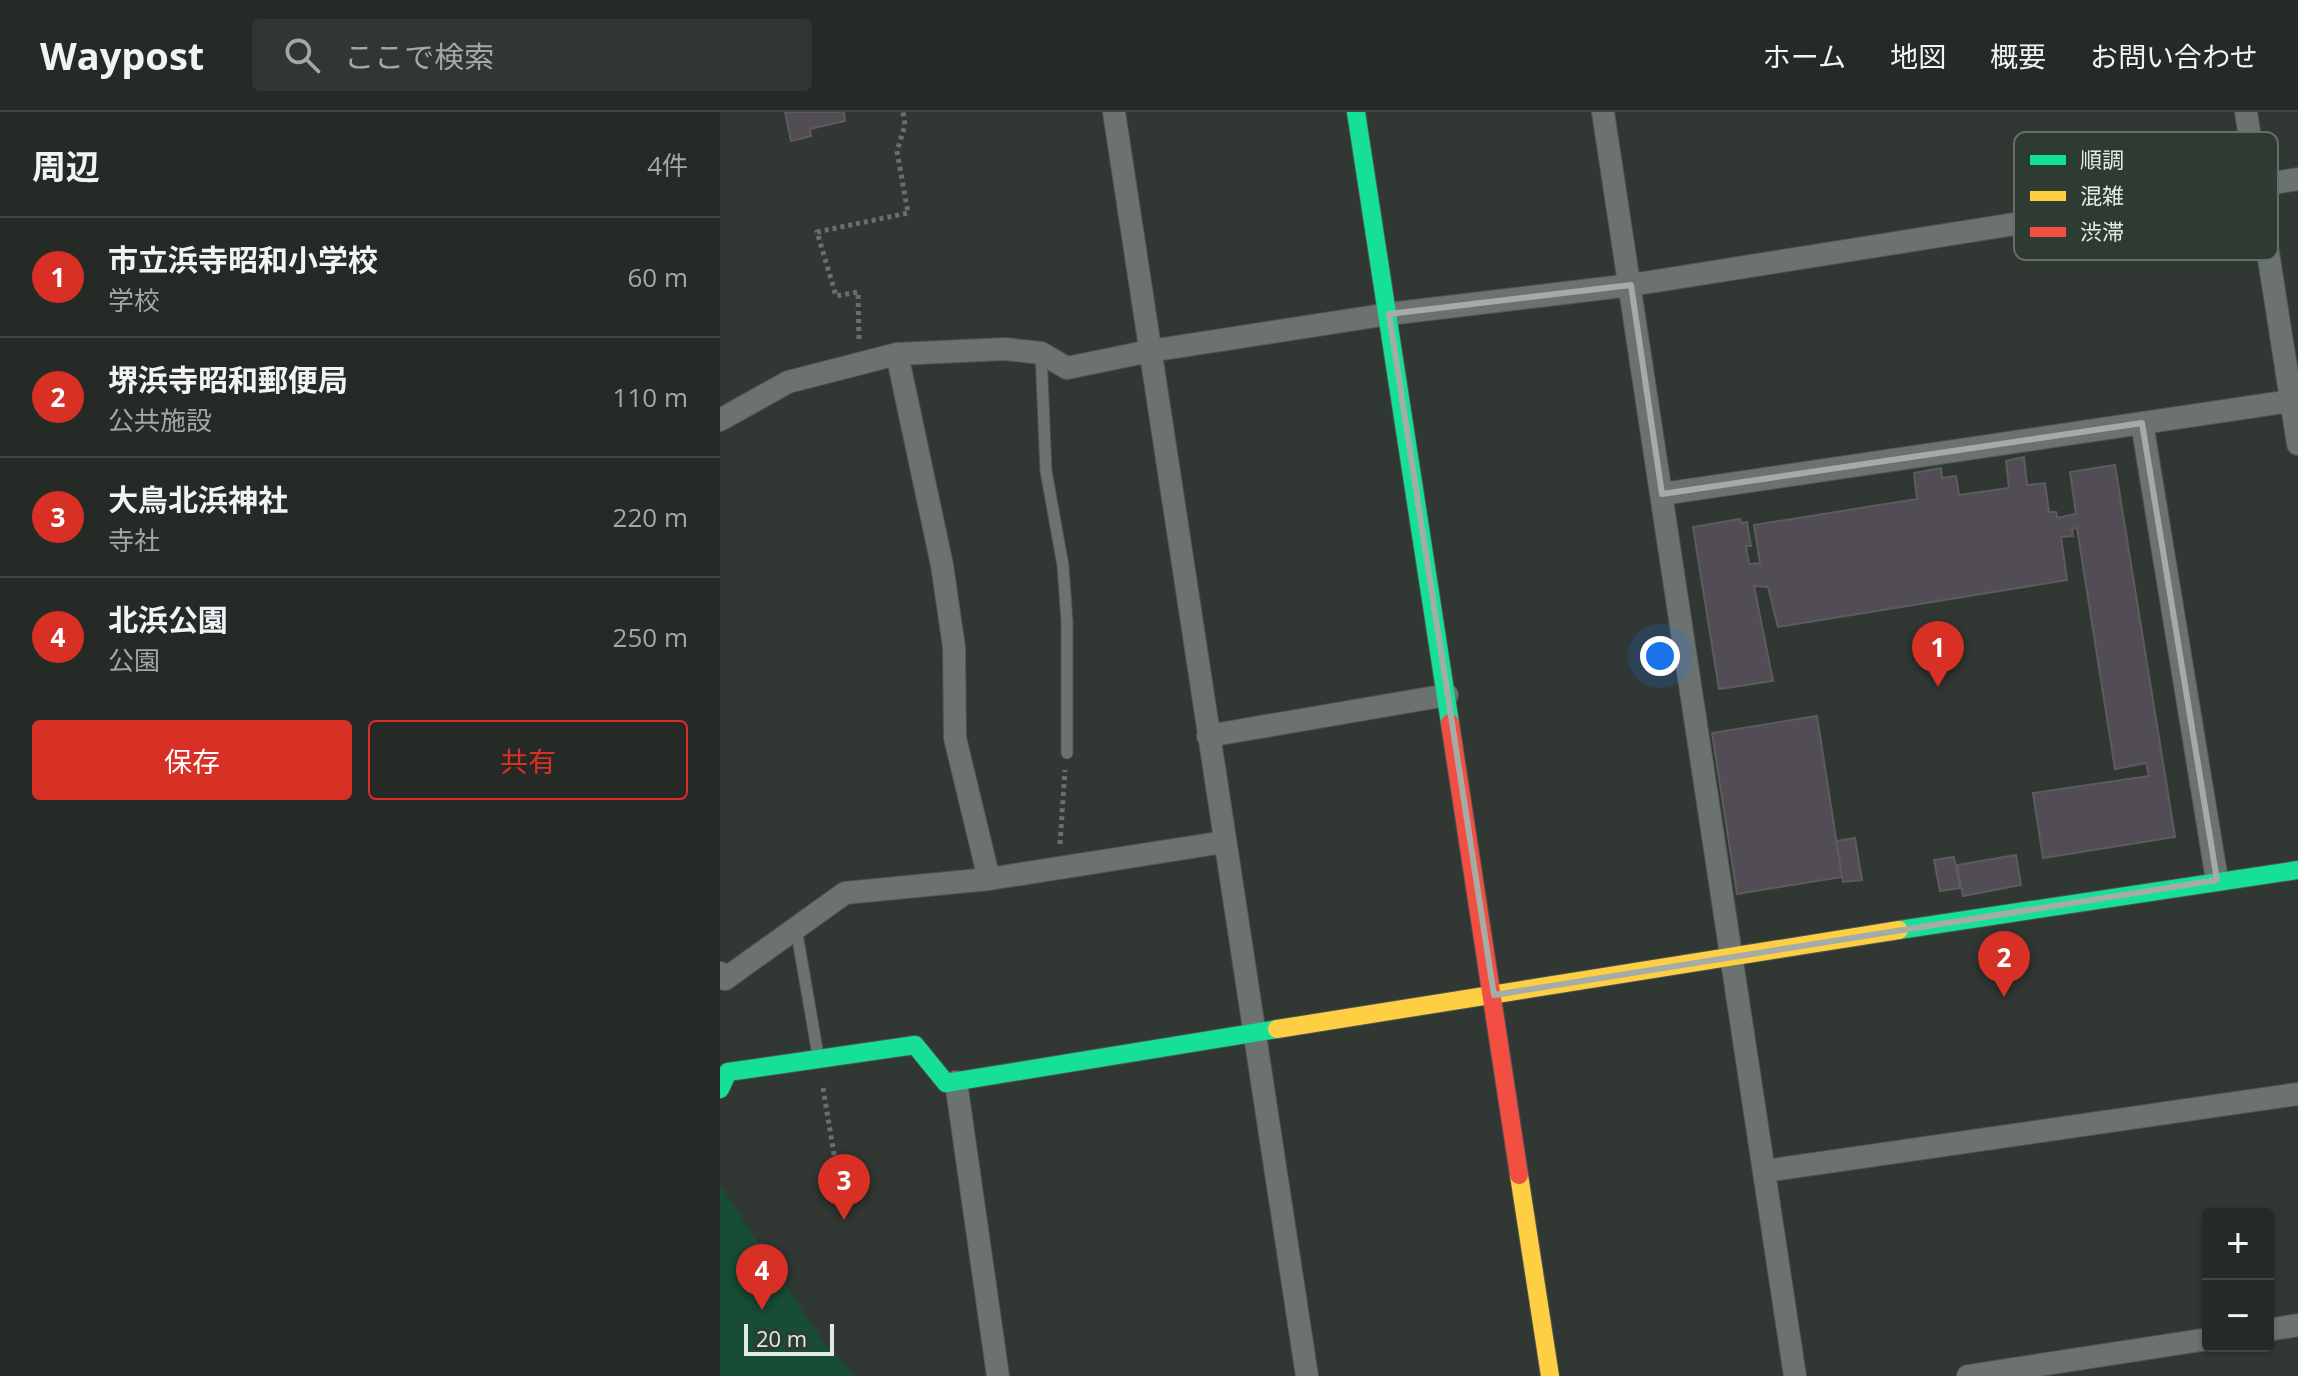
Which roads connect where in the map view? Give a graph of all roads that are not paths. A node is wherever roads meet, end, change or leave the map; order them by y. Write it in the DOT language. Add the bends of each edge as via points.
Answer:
graph roads {
  1 [pos="1114,112"];
  2 [pos="1356,112"];
  3 [pos="1603,112"];
  4 [pos="2246,112"];
  5 [pos="2249,132"];
  6 [pos="2298,179"];
  7 [pos="2278,182"];
  8 [pos="2014,224"];
  9 [pos="2270,260"];
  10 [pos="1631,285"];
  11 [pos="1389,314"];
  12 [pos="1150,351"];
  13 [pos="1041,353"];
  14 [pos="897,354"];
  15 [pos="2295,401"];
  16 [pos="720,420"];
  17 [pos="2142,423"];
  18 [pos="2298,444"];
  19 [pos="1662,494"];
  20 [pos="1447,695"];
  21 [pos="1208,736"];
  22 [pos="1067,753"];
  23 [pos="1224,842"];
  24 [pos="2298,870"];
  25 [pos="989,879"];
  26 [pos="2217,880"];
  27 [pos="796,928"];
  28 [pos="1733,955"];
  29 [pos="720,973"];
  30 [pos="1494,995"];
  31 [pos="1255,1032"];
  32 [pos="819,1059"];
  33 [pos="956,1082"];
  34 [pos="720,1089"];
  35 [pos="2298,1094"];
  36 [pos="1765,1171"];
  37 [pos="2298,1325"];
  38 [pos="2274,1329"];
  39 [pos="2202,1340"];
  40 [pos="998,1376"];
  41 [pos="1307,1376"];
  42 [pos="1550,1376"];
  43 [pos="1795,1376"];
  44 [pos="1968,1376"];
  1 -- 12 [label="street"];
  2 -- 11 [label="street"];
  3 -- 10 [label="street"];
  4 -- 5 [label="street"];
  6 -- 7 [label="street"];
  8 -- 10 [label="street"];
  9 -- 15 [label="street"];
  10 -- 11 [label="street"];
  10 -- 19 [label="street"];
  11 -- 12 [label="street"];
  11 -- 20 [label="street"];
  12 -- 13 [label="street" via="1067,368"];
  12 -- 21 [label="street"];
  13 -- 14 [label="street" via="1005,349"];
  13 -- 22 [label="lane" via="1046,471 1067,622"];
  14 -- 16 [label="street" via="788,382"];
  14 -- 25 [label="street" via="942,565 954,647 955,738"];
  15 -- 17 [label="street"];
  15 -- 18 [label="street"];
  17 -- 19 [label="street"];
  17 -- 26 [label="street"];
  19 -- 28 [label="street"];
  20 -- 21 [label="street"];
  20 -- 30 [label="street"];
  21 -- 23 [label="street"];
  23 -- 25 [label="street"];
  23 -- 31 [label="street"];
  24 -- 26 [label="street"];
  25 -- 27 [label="street" via="845,893"];
  26 -- 28 [label="street"];
  27 -- 29 [label="street" via="725,979"];
  27 -- 32 [label="lane"];
  28 -- 30 [label="street"];
  28 -- 36 [label="street"];
  30 -- 31 [label="street"];
  30 -- 42 [label="street"];
  31 -- 33 [label="street"];
  31 -- 41 [label="street"];
  32 -- 33 [label="street" via="915,1045 946,1083"];
  32 -- 34 [label="street" via="728,1072"];
  33 -- 40 [label="street"];
  35 -- 36 [label="street"];
  36 -- 43 [label="street"];
  37 -- 38 [label="street"];
  39 -- 44 [label="street"];
}
